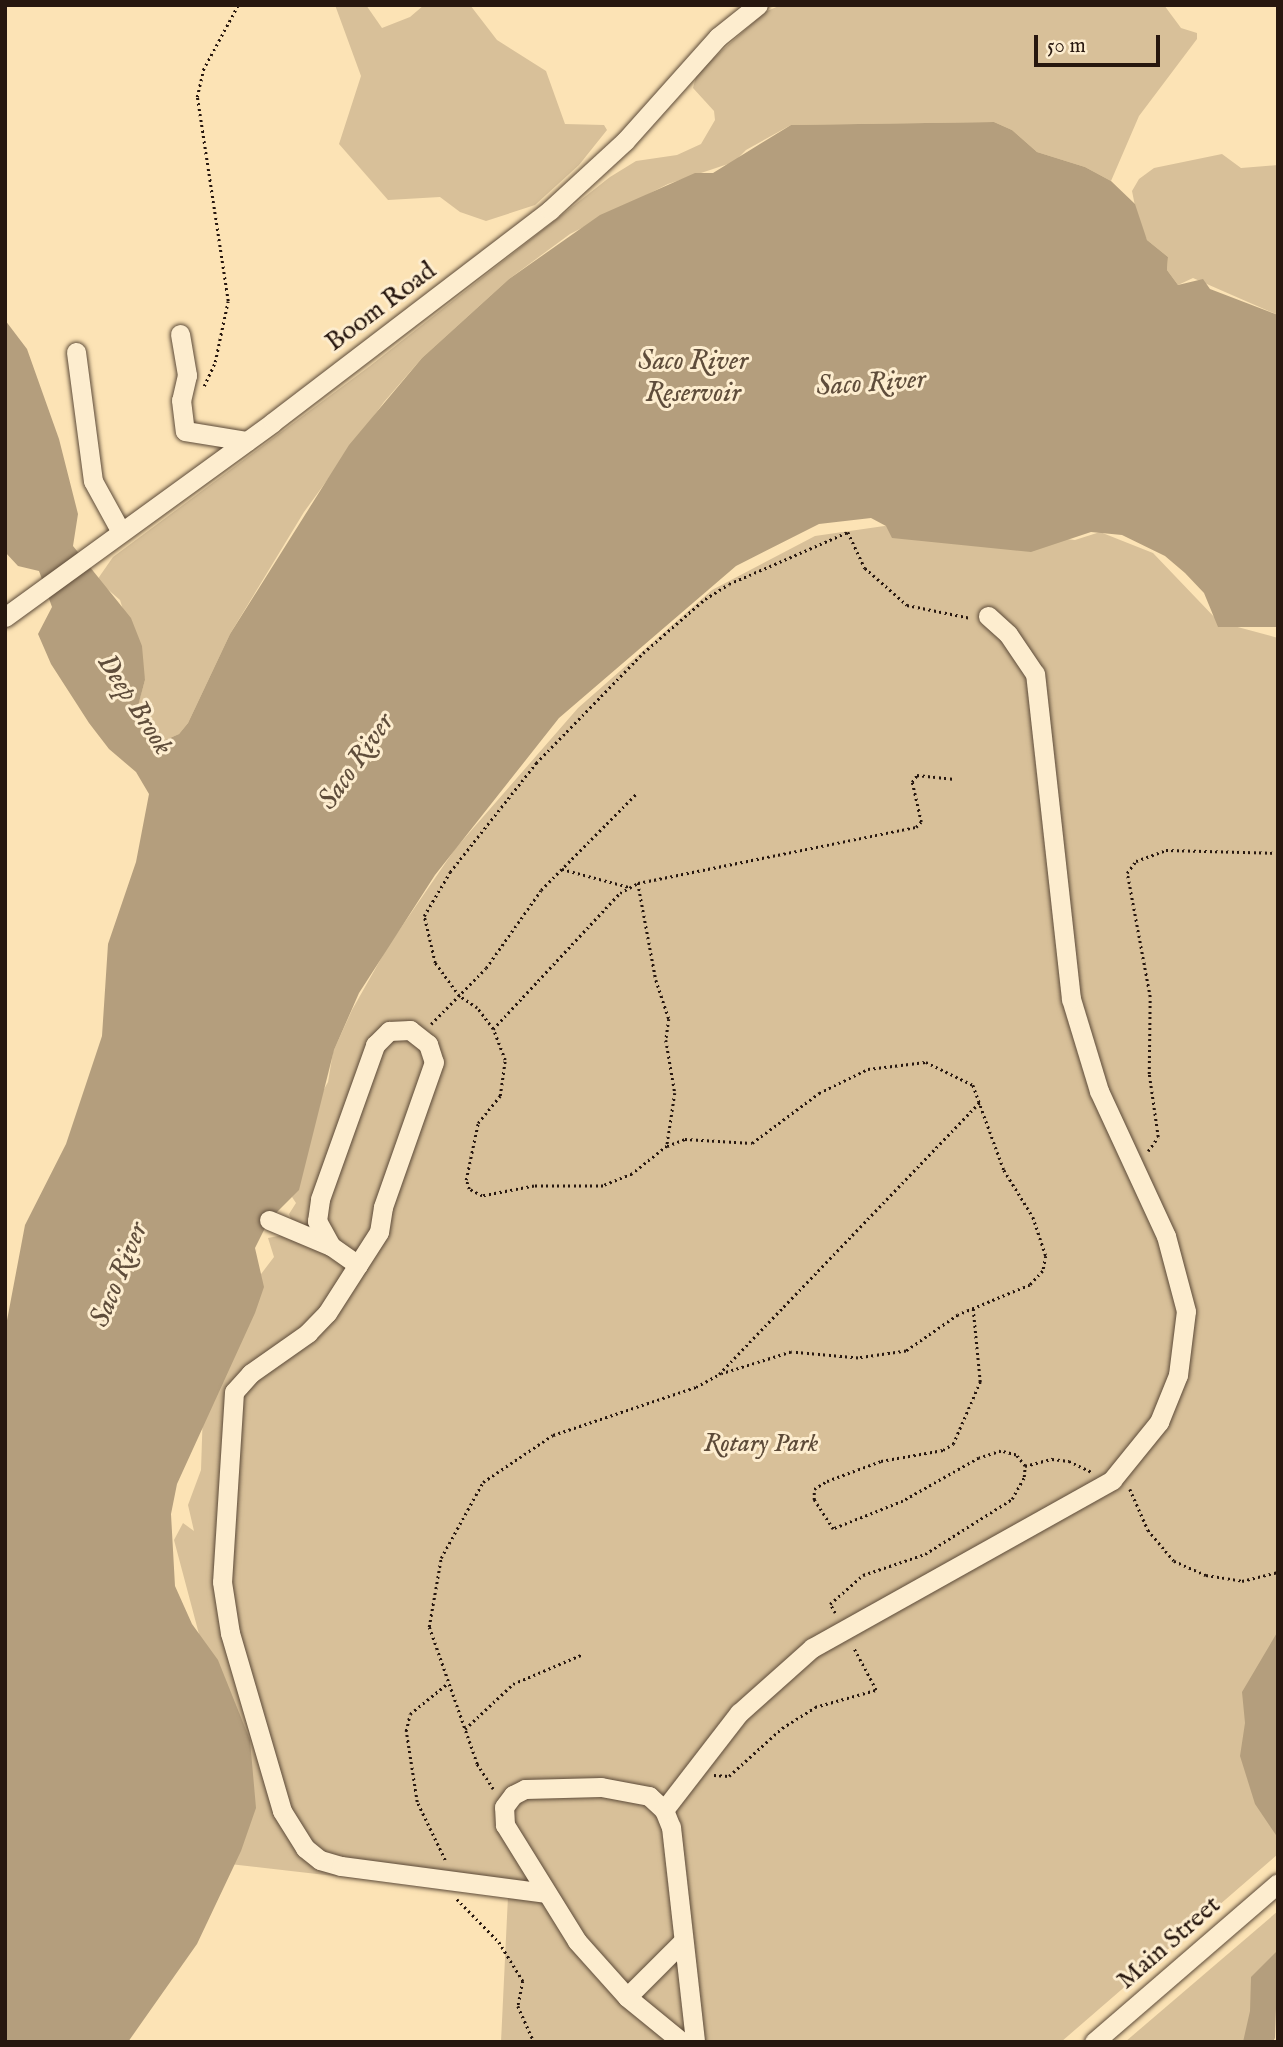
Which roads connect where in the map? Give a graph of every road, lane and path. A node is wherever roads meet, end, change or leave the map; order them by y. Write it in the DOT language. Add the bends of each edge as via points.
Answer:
graph roads {
  1 [pos="238,5"];
  2 [pos="758,5"];
  3 [pos="180,334"];
  4 [pos="76,352"];
  5 [pos="200,397"];
  6 [pos="247,441"];
  7 [pos="117,536"];
  8 [pos="988,616"];
  9 [pos="5,617"];
  10 [pos="955,779"];
  11 [pos="637,793"];
  12 [pos="1278,853"];
  13 [pos="561,869"];
  14 [pos="638,883"];
  15 [pos="629,887"];
  16 [pos="458,996"];
  17 [pos="493,1029"];
  18 [pos="420,1038"];
  19 [pos="981,1101"];
  20 [pos="667,1146"];
  21 [pos="1131,1159"];
  22 [pos="269,1220"];
  23 [pos="331,1246"];
  24 [pos="358,1265"];
  25 [pos="973,1309"];
  26 [pos="719,1374"];
  27 [pos="1025,1466"];
  28 [pos="1112,1480"];
  29 [pos="1278,1572"];
  30 [pos="844,1630"];
  31 [pos="581,1655"];
  32 [pos="449,1683"];
  33 [pos="465,1729"];
  34 [pos="694,1770"];
  35 [pos="508,1801"];
  36 [pos="664,1810"];
  37 [pos="452,1879"];
  38 [pos="1278,1883"];
  39 [pos="545,1893"];
  40 [pos="682,1942"];
  41 [pos="627,1997"];
  42 [pos="534,2042"];
  43 [pos="682,2042"];
  44 [pos="695,2042"];
  45 [pos="1094,2042"];
  1 -- 5 [label="path" via="203,70 197,97 228,302 215,362"];
  2 -- 6 [label="street, Boom Road" via="718,37 625,141 573,191"];
  3 -- 6 [label="street" via="187,375 181,400 185,431"];
  4 -- 7 [label="street" via="93,481"];
  6 -- 7 [label="street, Boom Road"];
  7 -- 9 [label="street, Boom Road"];
  8 -- 16 [label="path" via="964,619 907,605 865,568 848,532 705,599 578,716 450,872 424,916 435,963"];
  8 -- 21 [label="street" via="1008,634 1035,674 1071,999 1099,1091"];
  10 -- 14 [label="path" via="917,775 912,782 922,822 916,827"];
  11 -- 13 [label="path"];
  12 -- 21 [label="path" via="1166,849 1136,861 1128,873 1150,998 1149,1074 1158,1137 1154,1148"];
  13 -- 15 [label="path"];
  13 -- 16 [label="path" via="486,968"];
  14 -- 15 [label="path"];
  14 -- 20 [label="path" via="656,981 669,1019 666,1040 675,1093"];
  15 -- 17 [label="path"];
  16 -- 17 [label="path" via="477,1008"];
  16 -- 18 [label="path"];
  17 -- 20 [label="path" via="505,1060 505,1079 499,1096 478,1123 469,1189 482,1196 534,1186 603,1186 632,1174"];
  18 -- 23 [label="street" via="410,1030 389,1031 375,1045 320,1199 317,1221"];
  18 -- 24 [label="street" via="428,1044 434,1062 430,1081 383,1207 379,1232"];
  19 -- 20 [label="path" via="972,1085 948,1070 926,1062 898,1062 868,1069 819,1093 752,1143 685,1139"];
  19 -- 25 [label="path" via="1004,1170 1033,1217 1046,1256 1043,1271 1030,1284"];
  19 -- 26 [label="path"];
  21 -- 28 [label="street" via="1166,1236 1186,1311 1178,1375 1159,1422"];
  22 -- 23 [label="street"];
  23 -- 24 [label="street"];
  24 -- 37 [label="street" via="308,1333 250,1373 234,1392 222,1582 230,1633 282,1811 304,1848 320,1860 341,1866"];
  25 -- 26 [label="path" via="906,1351 890,1356 792,1352"];
  25 -- 27 [label="path" via="980,1382 953,1444 943,1450 881,1461 827,1481 814,1489 814,1500 833,1529 841,1528 903,1501 979,1458 1001,1451 1016,1455"];
  26 -- 32 [label="path" via="696,1388 553,1435 483,1482 441,1558 429,1627"];
  27 -- 28 [label="path" via="1052,1459 1069,1461"];
  27 -- 30 [label="path" via="1012,1499 925,1554 863,1575 830,1604"];
  28 -- 29 [label="path" via="1132,1490 1148,1530 1174,1561 1206,1575 1242,1581"];
  28 -- 30 [label="street"];
  30 -- 34 [label="street" via="812,1648 760,1691"];
  30 -- 34 [label="path" via="876,1690 815,1707 782,1728 729,1776"];
  31 -- 33 [label="path" via="513,1684"];
  32 -- 33 [label="path"];
  32 -- 37 [label="path" via="411,1714 406,1731 417,1802"];
  33 -- 35 [label="path" via="477,1764 492,1788"];
  34 -- 36 [label="street"];
  35 -- 36 [label="street" via="525,1789 601,1787 649,1796"];
  35 -- 39 [label="street" via="505,1825 530,1859"];
  36 -- 40 [label="street" via="671,1827"];
  37 -- 39 [label="street"];
  37 -- 42 [label="path" via="460,1905 499,1942 523,1981 518,2006"];
  38 -- 45 [label="street, Main Street"];
  39 -- 41 [label="street" via="576,1941"];
  40 -- 41 [label="street"];
  40 -- 44 [label="street"];
  41 -- 43 [label="street"];
}
